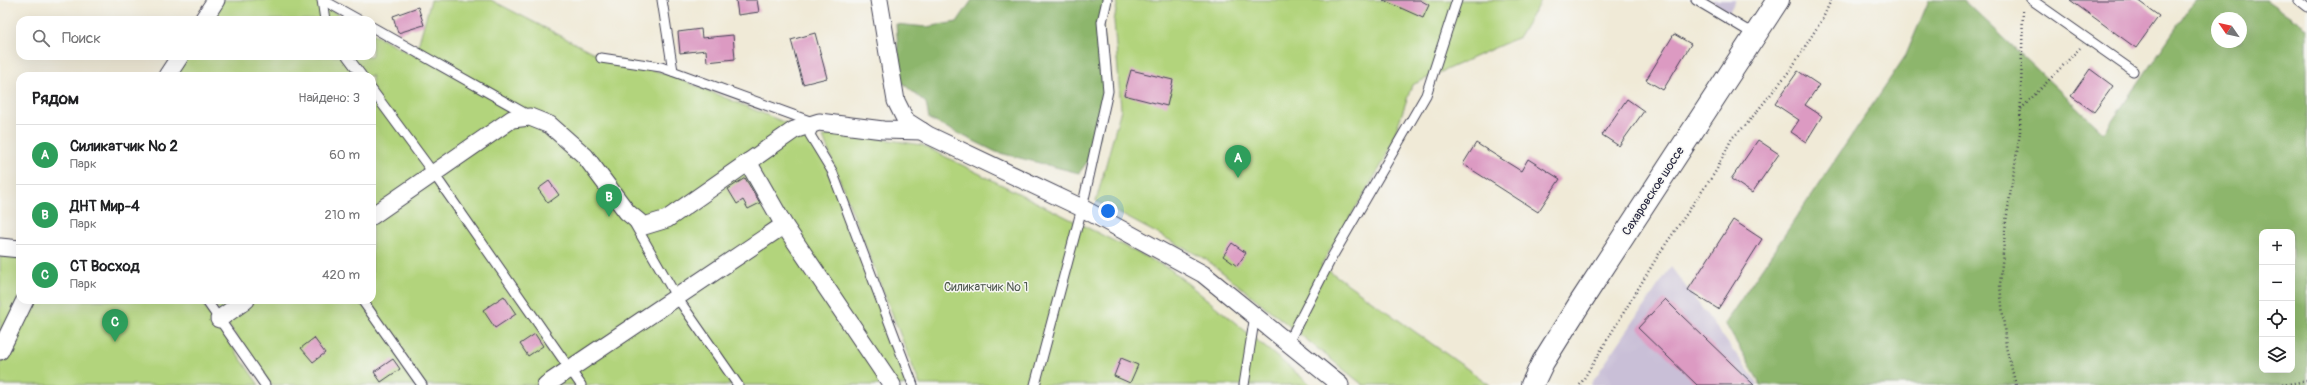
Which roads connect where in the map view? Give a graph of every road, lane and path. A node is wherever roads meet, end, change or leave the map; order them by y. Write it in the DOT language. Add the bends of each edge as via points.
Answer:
graph roads {
  1 [pos="216,0"];
  2 [pos="323,0"];
  3 [pos="662,0"];
  4 [pos="880,0"];
  5 [pos="1107,0"];
  6 [pos="1457,0"];
  7 [pos="1696,0"];
  8 [pos="1778,0"];
  9 [pos="1831,0"];
  10 [pos="2032,0"];
  11 [pos="2298,0"];
  12 [pos="2307,6"];
  13 [pos="2023,8"];
  14 [pos="206,16"];
  15 [pos="324,16"];
  16 [pos="352,16"];
  17 [pos="376,29"];
  18 [pos="1755,34"];
  19 [pos="2088,39"];
  20 [pos="601,58"];
  21 [pos="177,60"];
  22 [pos="350,60"];
  23 [pos="673,71"];
  24 [pos="2133,71"];
  25 [pos="170,72"];
  26 [pos="359,72"];
  27 [pos="376,95"];
  28 [pos="2021,109"];
  29 [pos="530,117"];
  30 [pos="815,123"];
  31 [pos="922,131"];
  32 [pos="748,162"];
  33 [pos="434,174"];
  34 [pos="1082,208"];
  35 [pos="627,212"];
  36 [pos="376,213"];
  37 [pos="784,225"];
  38 [pos="0,247"];
  39 [pos="16,248"];
  40 [pos="676,296"];
  41 [pos="23,304"];
  42 [pos="209,304"];
  43 [pos="240,304"];
  44 [pos="365,304"];
  45 [pos="1255,315"];
  46 [pos="219,318"];
  47 [pos="1289,342"];
  48 [pos="0,351"];
  49 [pos="570,369"];
  50 [pos="2307,381"];
  51 [pos="265,385"];
  52 [pos="422,385"];
  53 [pos="546,385"];
  54 [pos="581,385"];
  55 [pos="738,385"];
  56 [pos="892,385"];
  57 [pos="913,385"];
  58 [pos="1035,385"];
  59 [pos="1244,385"];
  60 [pos="1340,385"];
  61 [pos="1532,385"];
  62 [pos="1580,385"];
  63 [pos="2016,385"];
  64 [pos="2282,385"];
  1 -- 14 [label="street"];
  2 -- 15 [label="lane"];
  2 -- 16 [label="lane"];
  3 -- 23 [label="lane"];
  4 -- 31 [label="street" via="896,101 906,121"];
  5 -- 34 [label="lane" via="1102,22 1108,92"];
  6 -- 47 [label="lane" via="1426,95 1332,257"];
  7 -- 18 [label="lane"];
  8 -- 18 [label="main road, Сахаровское шоссе"];
  9 -- 62 [label="path" via="1823,18 1791,69 1746,125 1732,138 1716,171 1659,254"];
  10 -- 19 [label="lane"];
  11 -- 12 [label="lane"];
  13 -- 28 [label="path"];
  17 -- 29 [label="lane"];
  18 -- 61 [label="main road, Сахаровское шоссе" via="1580,303"];
  19 -- 24 [label="lane"];
  19 -- 28 [label="path"];
  20 -- 23 [label="lane"];
  21 -- 25 [label="street"];
  22 -- 26 [label="lane"];
  23 -- 30 [label="lane"];
  27 -- 33 [label="lane"];
  28 -- 63 [label="path" via="2000,285 2006,347"];
  29 -- 33 [label="street" via="512,119"];
  29 -- 35 [label="street" via="550,125 585,156"];
  30 -- 31 [label="street"];
  30 -- 32 [label="street" via="794,130"];
  30 -- 57 [label="lane" via="810,135 832,171"];
  31 -- 34 [label="street"];
  32 -- 35 [label="street" via="667,219 644,226"];
  32 -- 37 [label="street"];
  33 -- 36 [label="street"];
  33 -- 49 [label="lane"];
  34 -- 45 [label="street" via="1203,274"];
  34 -- 58 [label="lane"];
  35 -- 40 [label="lane"];
  37 -- 40 [label="street"];
  37 -- 56 [label="street"];
  38 -- 39 [label="street"];
  40 -- 49 [label="street"];
  40 -- 55 [label="lane"];
  41 -- 48 [label="street"];
  42 -- 46 [label="lane"];
  43 -- 46 [label="street"];
  44 -- 52 [label="lane"];
  45 -- 47 [label="street"];
  45 -- 59 [label="lane"];
  46 -- 51 [label="lane"];
  47 -- 60 [label="street"];
  49 -- 53 [label="street"];
  49 -- 54 [label="lane"];
  50 -- 64 [label="path"];
}
